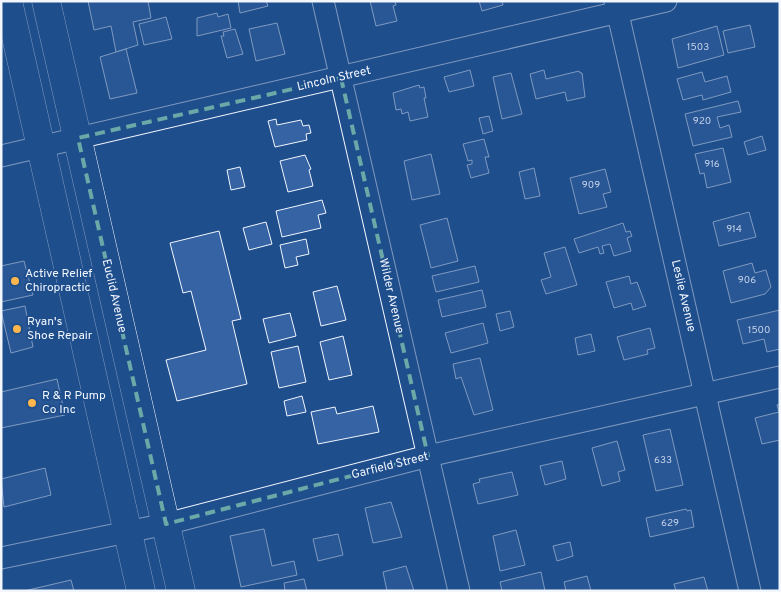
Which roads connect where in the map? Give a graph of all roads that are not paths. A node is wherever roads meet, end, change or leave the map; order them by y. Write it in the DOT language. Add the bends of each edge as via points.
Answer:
graph roads {
  1 [pos="8,1"];
  2 [pos="46,1"];
  3 [pos="323,1"];
  4 [pos="666,1"];
  5 [pos="616,7"];
  6 [pos="341,78"];
  7 [pos="78,138"];
  8 [pos="41,148"];
  9 [pos="1,156"];
  10 [pos="780,377"];
  11 [pos="706,394"];
  12 [pos="428,456"];
  13 [pos="166,524"];
  14 [pos="128,533"];
  15 [pos="1,558"];
  16 [pos="141,591"];
  17 [pos="181,591"];
  18 [pos="460,591"];
  19 [pos="750,591"];
  1 -- 8 [label="highway"];
  2 -- 7 [label="highway, Euclid Avenue"];
  3 -- 6 [label="street, Wilder Avenue"];
  4 -- 5 [label="street, Lincoln Street"];
  5 -- 6 [label="street, Lincoln Street"];
  5 -- 11 [label="street, Leslie Avenue"];
  6 -- 7 [label="street, Lincoln Street"];
  6 -- 12 [label="street, Wilder Avenue"];
  7 -- 8 [label="street, Lincoln Street"];
  7 -- 13 [label="highway, Euclid Avenue"];
  8 -- 9 [label="street, Lincoln Street"];
  8 -- 14 [label="highway"];
  10 -- 11 [label="street, Garfield Street"];
  11 -- 12 [label="street, Garfield Street"];
  11 -- 19 [label="street, Leslie Avenue"];
  12 -- 13 [label="street, Garfield Street"];
  12 -- 18 [label="street, Wilder Avenue"];
  13 -- 14 [label="street, Garfield Street"];
  13 -- 17 [label="highway, Euclid Avenue"];
  14 -- 15 [label="street, Garfield Street"];
  14 -- 16 [label="highway"];
}
